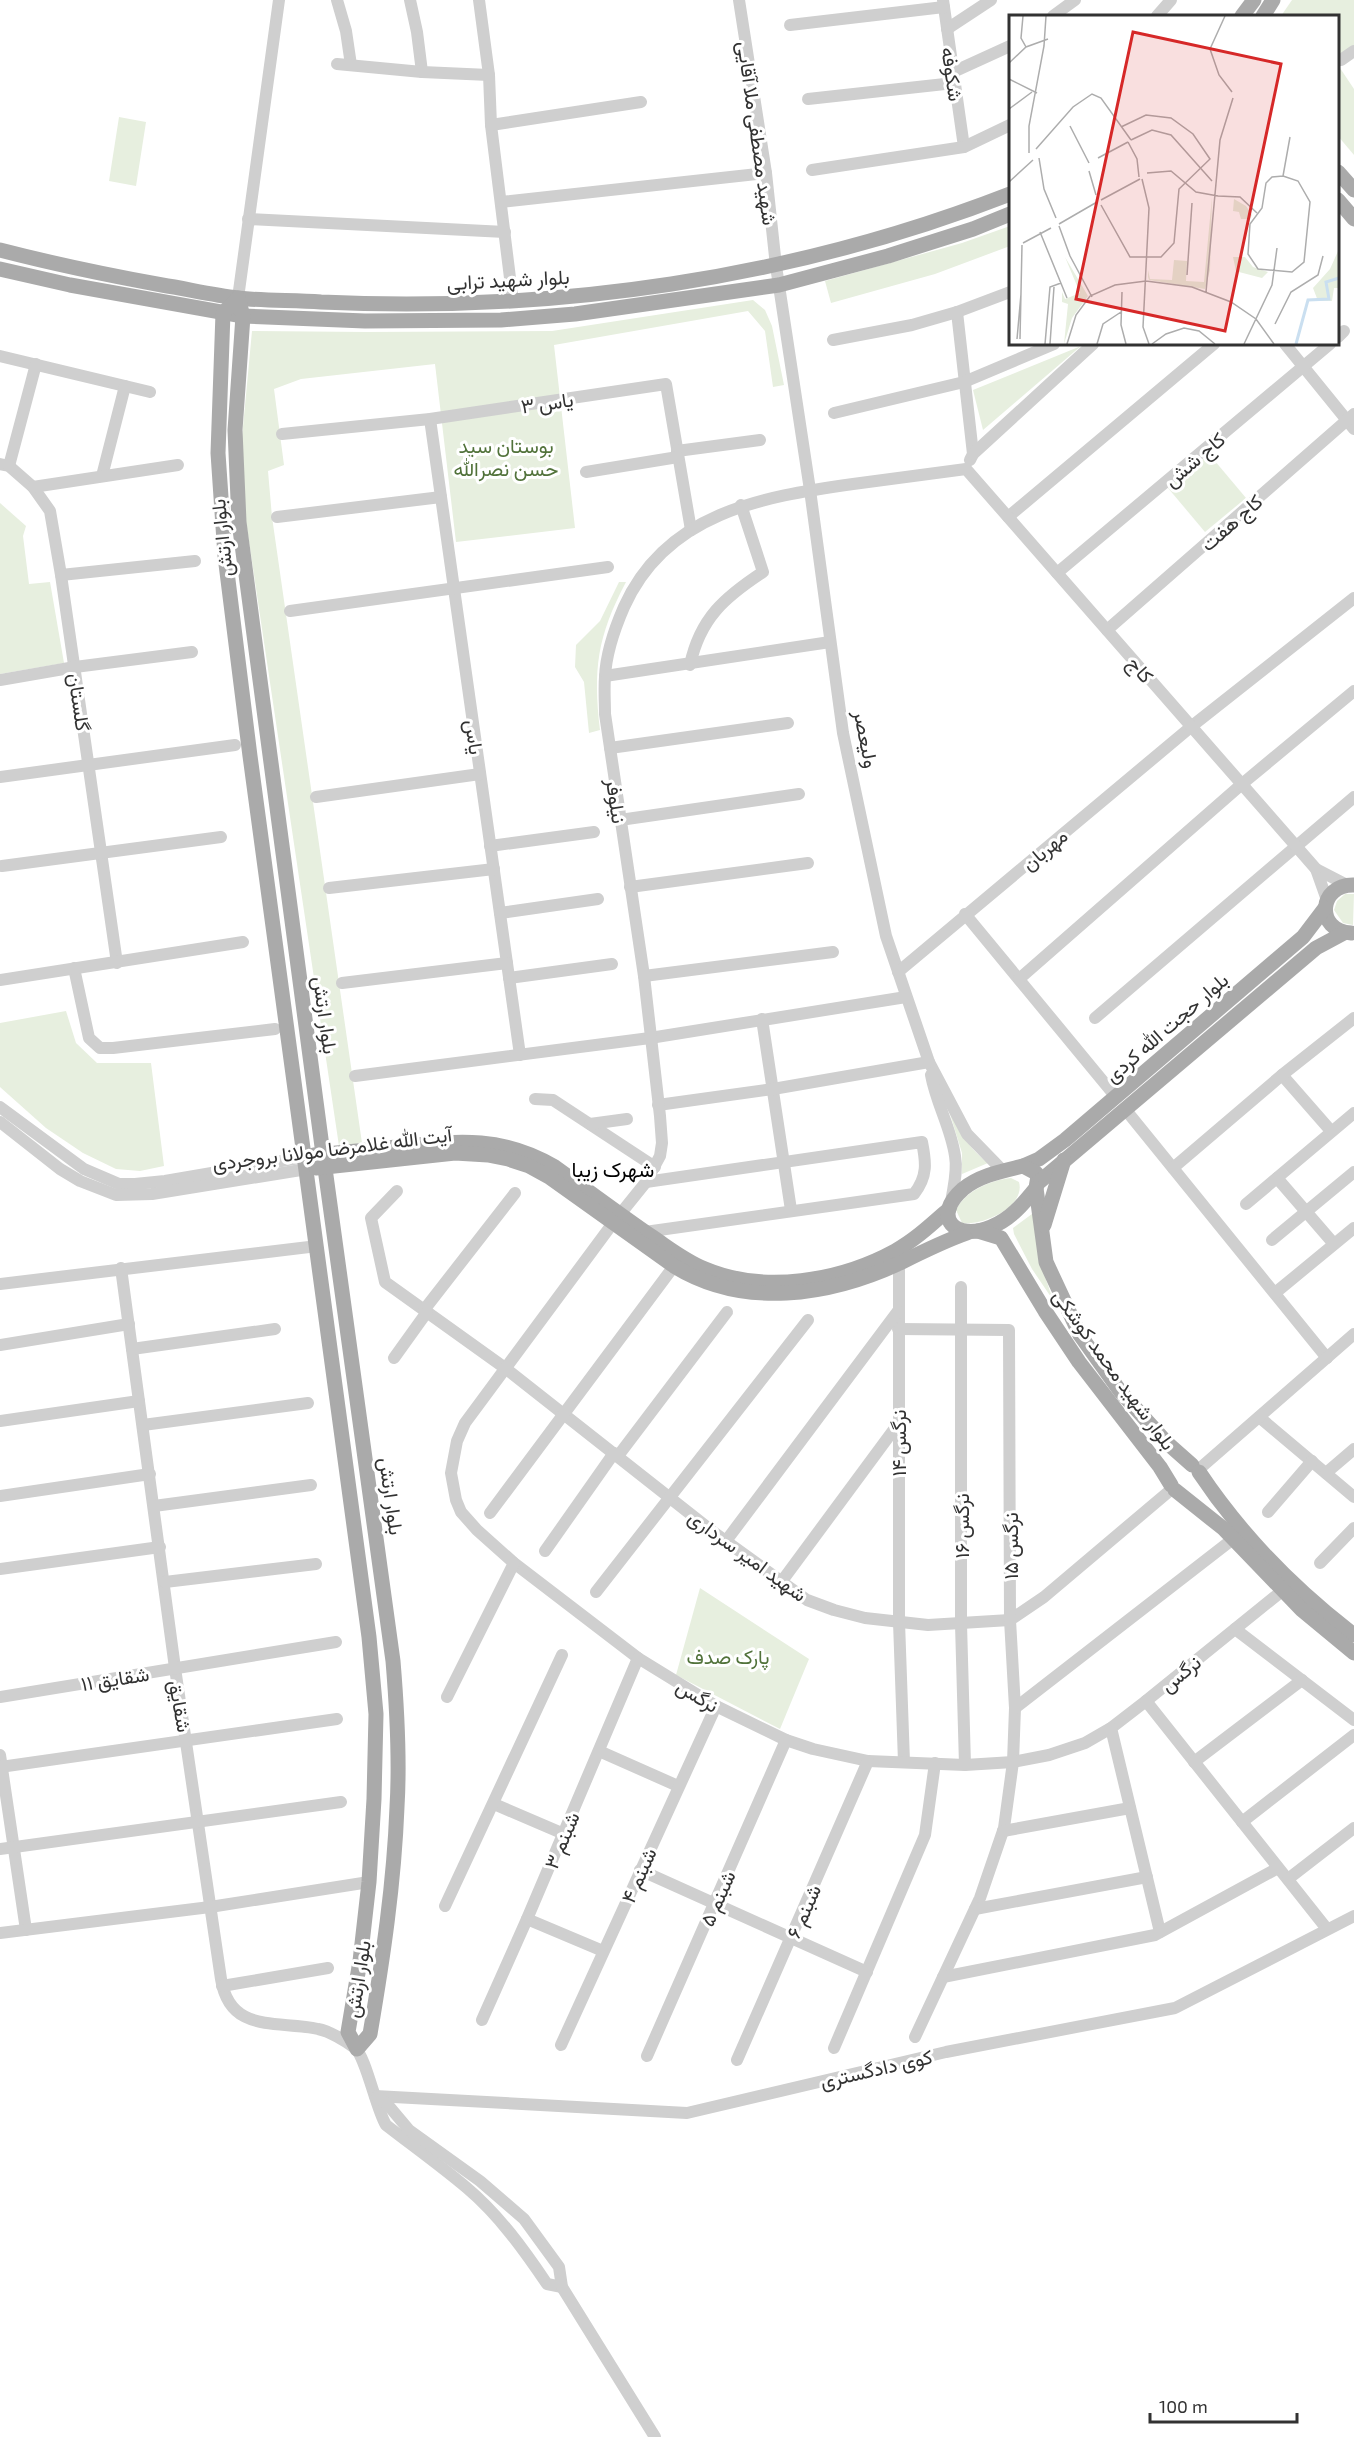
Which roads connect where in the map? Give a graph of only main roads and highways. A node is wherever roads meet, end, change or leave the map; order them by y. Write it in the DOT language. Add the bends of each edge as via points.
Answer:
graph roads {
  1 [pos="1254,0"];
  2 [pos="1273,0"];
  3 [pos="1243,15"];
  4 [pos="1264,15"];
  5 [pos="1339,173"];
  6 [pos="1354,190"];
  7 [pos="1009,195"];
  8 [pos="1339,201"];
  9 [pos="1009,215"];
  10 [pos="1354,219"];
  11 [pos="0,250"];
  12 [pos="0,269"];
  13 [pos="238,298"];
  14 [pos="223,313"];
  15 [pos="243,315"];
  16 [pos="267,739"];
  17 [pos="242,743"];
  18 [pos="1351,885"];
  19 [pos="1326,904"];
  20 [pos="1351,933"];
  21 [pos="1121,1103"];
  22 [pos="324,1160"];
  23 [pos="1064,1160"];
  24 [pos="306,1163"];
  25 [pos="1023,1166"];
  26 [pos="1037,1185"];
  27 [pos="950,1206"];
  28 [pos="617,1219"];
  29 [pos="1043,1228"];
  30 [pos="973,1232"];
  31 [pos="897,1257"];
  32 [pos="1196,1469"];
  33 [pos="1173,1488"];
  34 [pos="1354,1635"];
  35 [pos="1354,1653"];
  1 -- 3 [label="main road"];
  2 -- 4 [label="main road"];
  5 -- 6 [label="main road"];
  7 -- 13 [label="main road, بلوار شهید ترابی" via="882,239 776,266 573,297 368,304"];
  8 -- 10 [label="main road"];
  9 -- 15 [label="main road, بلوار شهید ترابی" via="888,256 779,285 575,314 501,320 365,321"];
  11 -- 13 [label="main road, بلوار شهید ترابی" via="82,270"];
  12 -- 14 [label="main road, بلوار شهید ترابی"];
  13 -- 14 [label="main road"];
  13 -- 15 [label="main road"];
  14 -- 15 [label="main road, بلوار شهید ترابی"];
  14 -- 17 [label="main road, بلوار ارتش" via="218,417 221,514"];
  15 -- 16 [label="main road, بلوار ارتش" via="235,420 236,471"];
  16 -- 17 [label="main road"];
  16 -- 22 [label="main road, بلوار ارتش"];
  17 -- 24 [label="main road, بلوار ارتش"];
  18 -- 19 [label="main road, بلوار حجت الله کردی" via="1334,890"];
  19 -- 20 [label="main road" via="1332,926"];
  19 -- 21 [label="main road, بلوار حجت الله کردی" via="1303,937"];
  20 -- 21 [label="main road, بلوار حجت الله کردی" via="1316,948"];
  21 -- 23 [label="main road, بلوار حجت الله کردی"];
  21 -- 25 [label="main road, بلوار حجت الله کردی"];
  22 -- 24 [label="main road, آیت الله غلامرضا مولانا بروجردی"];
  22 -- 24 [label="main road, بلوار ارتش" via="391,1641 397,1710 398,1805 390,1905 370,2034 357,2049 348,2032 369,1882 376,1714"];
  22 -- 28 [label="main road, آیت الله غلامرضا مولانا بروجردی" via="455,1153 488,1155 529,1166 588,1198"];
  23 -- 26 [label="main road, بلوار حجت الله کردی"];
  23 -- 29 [label="main road"];
  25 -- 26 [label="main road" via="1036,1173"];
  25 -- 27 [label="main road" via="969,1185"];
  26 -- 29 [label="main road, بلوار شهید محمد کوشکی"];
  26 -- 30 [label="main road" via="1005,1220"];
  27 -- 30 [label="main road" via="949,1218 954,1227"];
  27 -- 31 [label="main road, آیت الله غلامرضا مولانا بروجردی"];
  28 -- 31 [label="main road, آیت الله غلامرضا مولانا بروجردی" via="705,1270 768,1282 803,1280"];
  28 -- 31 [label="main road, آیت الله غلامرضا مولانا بروجردی" via="694,1278 764,1294 815,1290 846,1282"];
  29 -- 32 [label="main road, بلوار شهید محمد کوشکی" via="1047,1262 1080,1335 1120,1391"];
  30 -- 31 [label="main road, آیت الله غلامرضا مولانا بروجردی"];
  30 -- 33 [label="main road, بلوار شهید محمد کوشکی" via="1001,1238 1079,1362"];
  32 -- 33 [label="main road" via="1183,1464 1175,1467 1170,1476"];
  32 -- 33 [label="main road" via="1199,1485 1192,1492 1183,1494"];
  32 -- 34 [label="main road, بلوار شهید محمد کوشکی" via="1231,1518 1292,1584"];
  33 -- 35 [label="main road, بلوار شهید محمد کوشکی" via="1205,1513 1282,1591"];
}
